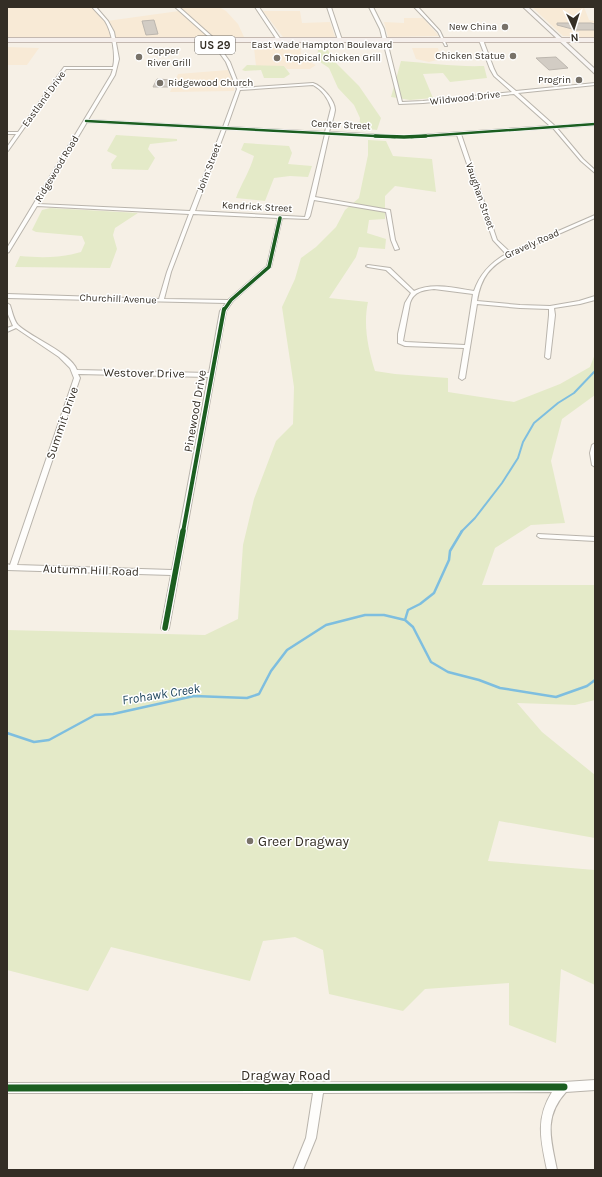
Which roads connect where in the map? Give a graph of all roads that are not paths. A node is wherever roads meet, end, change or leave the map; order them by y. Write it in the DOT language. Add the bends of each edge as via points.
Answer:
graph roads {
  1 [pos="94,7"];
  2 [pos="177,7"];
  3 [pos="257,7"];
  4 [pos="329,7"];
  5 [pos="371,7"];
  6 [pos="416,7"];
  7 [pos="525,7"];
  8 [pos="7,40"];
  9 [pos="559,40"];
  10 [pos="595,40"];
  11 [pos="113,42"];
  12 [pos="215,42"];
  13 [pos="279,43"];
  14 [pos="339,43"];
  15 [pos="385,43"];
  16 [pos="445,43"];
  17 [pos="482,43"];
  18 [pos="7,45"];
  19 [pos="565,45"];
  20 [pos="595,45"];
  21 [pos="116,68"];
  22 [pos="595,72"];
  23 [pos="595,84"];
  24 [pos="239,89"];
  25 [pos="514,93"];
  26 [pos="86,120"];
  27 [pos="595,124"];
  28 [pos="554,127"];
  29 [pos="224,128"];
  30 [pos="7,133"];
  31 [pos="20,133"];
  32 [pos="326,133"];
  33 [pos="459,134"];
  34 [pos="7,150"];
  35 [pos="595,172"];
  36 [pos="311,198"];
  37 [pos="35,205"];
  38 [pos="191,213"];
  39 [pos="595,216"];
  40 [pos="280,218"];
  41 [pos="397,248"];
  42 [pos="7,252"];
  43 [pos="509,254"];
  44 [pos="368,266"];
  45 [pos="414,293"];
  46 [pos="476,293"];
  47 [pos="7,296"];
  48 [pos="595,298"];
  49 [pos="161,300"];
  50 [pos="229,302"];
  51 [pos="475,302"];
  52 [pos="7,306"];
  53 [pos="551,308"];
  54 [pos="16,326"];
  55 [pos="7,330"];
  56 [pos="468,347"];
  57 [pos="548,357"];
  58 [pos="76,372"];
  59 [pos="212,375"];
  60 [pos="462,378"];
  61 [pos="595,445"];
  62 [pos="595,465"];
  63 [pos="540,536"];
  64 [pos="595,539"];
  65 [pos="10,567"];
  66 [pos="175,573"];
  67 [pos="165,628"];
  68 [pos="595,1085"];
  69 [pos="319,1087"];
  70 [pos="564,1087"];
  71 [pos="7,1088"];
  72 [pos="298,1170"];
  73 [pos="552,1170"];
  1 -- 11 [label="street" via="110,26"];
  2 -- 12 [label="street"];
  3 -- 13 [label="street"];
  4 -- 14 [label="street"];
  5 -- 15 [label="street" via="380,23"];
  6 -- 16 [label="street" via="436,28"];
  7 -- 9 [label="main road"];
  8 -- 11 [label="main road, East Wade Hampton Boulevard / US 29"];
  9 -- 10 [label="main road, US 29"];
  9 -- 17 [label="main road, East Wade Hampton Boulevard / US 29"];
  9 -- 19 [label="main road"];
  11 -- 12 [label="main road, East Wade Hampton Boulevard / US 29"];
  11 -- 18 [label="main road, East Wade Hampton Boulevard / US 29"];
  11 -- 21 [label="street"];
  12 -- 13 [label="main road, East Wade Hampton Boulevard / US 29"];
  12 -- 24 [label="street" via="228,62"];
  13 -- 14 [label="main road, East Wade Hampton Boulevard / US 29"];
  14 -- 15 [label="main road, East Wade Hampton Boulevard / US 29"];
  15 -- 16 [label="main road, East Wade Hampton Boulevard / US 29"];
  15 -- 25 [label="street, Wildwood Drive" via="400,103"];
  16 -- 17 [label="main road, East Wade Hampton Boulevard / US 29"];
  17 -- 19 [label="main road, East Wade Hampton Boulevard / US 29"];
  17 -- 25 [label="street" via="493,72"];
  19 -- 20 [label="main road, US 29"];
  19 -- 22 [label="main road"];
  21 -- 26 [label="street, Ridgewood Road"];
  21 -- 31 [label="street, Eastland Drive" via="65,68"];
  23 -- 25 [label="street, Wildwood Drive"];
  24 -- 29 [label="street, John Street"];
  24 -- 32 [label="street, Kendrick Street" via="316,85 332,105"];
  25 -- 28 [label="street"];
  26 -- 29 [label="street, Center Street"];
  26 -- 37 [label="street, Ridgewood Road"];
  27 -- 28 [label="street, Center Street"];
  28 -- 33 [label="street, Center Street"];
  28 -- 35 [label="street"];
  29 -- 32 [label="street, Center Street"];
  29 -- 38 [label="street, John Street"];
  30 -- 31 [label="street"];
  31 -- 34 [label="street, Eastland Drive"];
  32 -- 33 [label="street, Center Street" via="404,138"];
  32 -- 36 [label="street, Kendrick Street"];
  33 -- 43 [label="street, Vaughan Street" via="496,240"];
  36 -- 40 [label="street, Kendrick Street" via="307,217"];
  36 -- 41 [label="street" via="388,211"];
  37 -- 38 [label="street, Kendrick Street"];
  37 -- 42 [label="street, Ridgewood Road"];
  38 -- 40 [label="street, Kendrick Street"];
  38 -- 49 [label="street, John Street"];
  39 -- 43 [label="street, Gravely Road"];
  40 -- 50 [label="street, Pinewood Drive" via="270,267"];
  43 -- 46 [label="street, Gravely Road" via="484,272"];
  44 -- 45 [label="street" via="388,269"];
  45 -- 46 [label="street" via="434,288"];
  45 -- 56 [label="street" via="407,303 400,342"];
  46 -- 51 [label="street, Gravely Road"];
  47 -- 49 [label="street, Churchill Avenue"];
  48 -- 53 [label="street"];
  49 -- 50 [label="street, Churchill Avenue"];
  50 -- 59 [label="street, Pinewood Drive" via="223,311"];
  51 -- 53 [label="street"];
  51 -- 56 [label="street, Gravely Road"];
  52 -- 54 [label="street"];
  53 -- 57 [label="street"];
  54 -- 55 [label="street"];
  54 -- 58 [label="street, Summit Drive" via="50,347"];
  56 -- 60 [label="street, Gravely Road"];
  58 -- 59 [label="street, Westover Drive"];
  58 -- 65 [label="street, Summit Drive" via="76,383"];
  59 -- 66 [label="street, Pinewood Drive"];
  61 -- 62 [label="street"];
  63 -- 64 [label="street"];
  65 -- 66 [label="street, Autumn Hill Road"];
  66 -- 67 [label="street, Pinewood Drive"];
  68 -- 70 [label="street, Dragway Road"];
  69 -- 70 [label="street, Dragway Road"];
  69 -- 71 [label="street, Dragway Road"];
  69 -- 72 [label="street" via="311,1138"];
  70 -- 73 [label="street" via="552,1100 546,1118 545,1137"];
}
